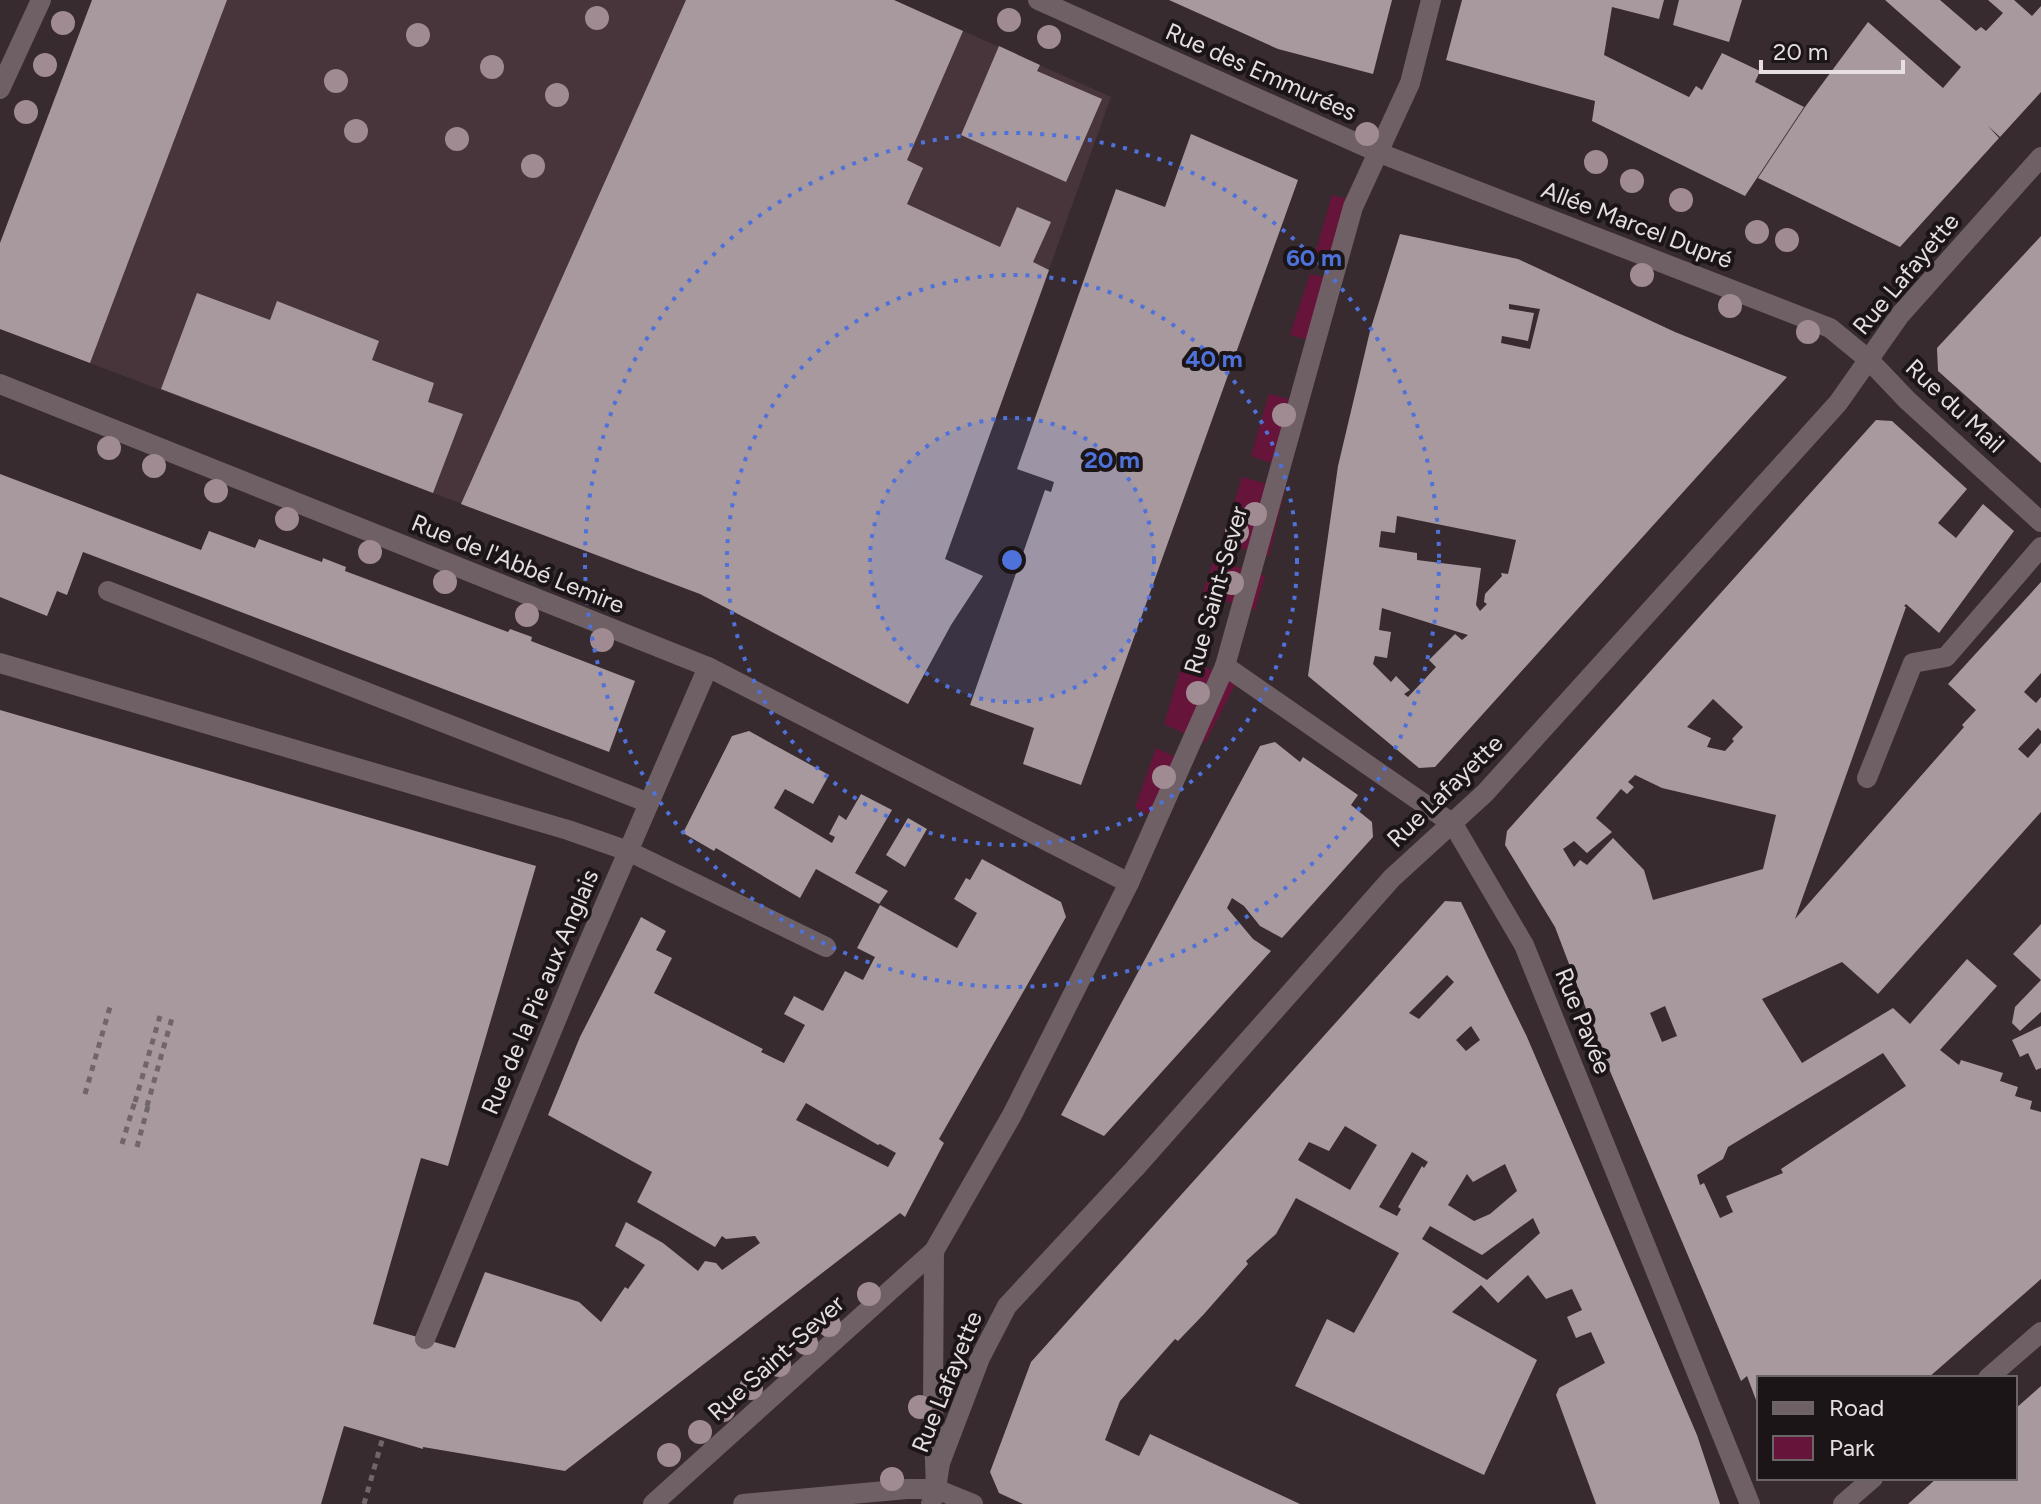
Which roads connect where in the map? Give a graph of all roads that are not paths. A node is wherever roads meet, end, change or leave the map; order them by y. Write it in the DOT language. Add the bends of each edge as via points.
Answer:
graph roads {
  1 [pos="41,0"];
  2 [pos="1038,0"];
  3 [pos="1431,0"];
  4 [pos="0,89"];
  5 [pos="1377,152"];
  6 [pos="2041,157"];
  7 [pos="1869,360"];
  8 [pos="0,384"];
  9 [pos="2041,522"];
  10 [pos="2041,547"];
  11 [pos="108,591"];
  12 [pos="0,663"];
  13 [pos="1225,666"];
  14 [pos="708,667"];
  15 [pos="1867,778"];
  16 [pos="649,803"];
  17 [pos="1453,824"];
  18 [pos="628,851"];
  19 [pos="1129,883"];
  20 [pos="826,947"];
  21 [pos="934,1251"];
  22 [pos="2041,1332"];
  23 [pos="425,1339"];
  24 [pos="1990,1376"];
  25 [pos="1871,1480"];
  26 [pos="934,1496"];
  27 [pos="653,1504"];
  28 [pos="743,1504"];
  29 [pos="973,1504"];
  30 [pos="1750,1504"];
  31 [pos="1843,1504"];
  1 -- 4 [label="street"];
  2 -- 5 [label="street, Rue des Emmurées"];
  3 -- 5 [label="street, Rue Saint-Sever" via="1410,83"];
  5 -- 7 [label="street, Allée Marcel Dupré" via="1825,325"];
  5 -- 13 [label="street, Rue Saint-Sever" via="1353,207"];
  6 -- 7 [label="street, Rue Lafayette" via="1900,315"];
  7 -- 9 [label="street, Rue du Mail"];
  7 -- 17 [label="street, Rue Lafayette" via="1838,403"];
  8 -- 14 [label="street, Rue de l'Abbé Lemire"];
  10 -- 15 [label="street" via="1946,657 1913,663"];
  11 -- 16 [label="street"];
  12 -- 18 [label="street"];
  13 -- 17 [label="street, Rue Pavée"];
  13 -- 19 [label="street, Rue Saint-Sever"];
  14 -- 16 [label="street, Rue de la Pie aux Anglais"];
  14 -- 19 [label="street, Rue de l'Abbé Lemire"];
  16 -- 18 [label="street, Rue de la Pie aux Anglais"];
  17 -- 26 [label="street, Rue Lafayette" via="1392,878 1007,1306 980,1358 940,1463"];
  17 -- 30 [label="street, Rue Pavée" via="1524,945"];
  18 -- 20 [label="street"];
  18 -- 23 [label="street, Rue de la Pie aux Anglais"];
  19 -- 21 [label="street, Rue Saint-Sever" via="1012,1115"];
  21 -- 26 [label="street, Rue Saint-Sever"];
  21 -- 27 [label="street, Rue Saint-Sever"];
  22 -- 24 [label="street"];
  25 -- 31 [label="street"];
  26 -- 28 [label="street" via="907,1489"];
  26 -- 29 [label="street"];
}
